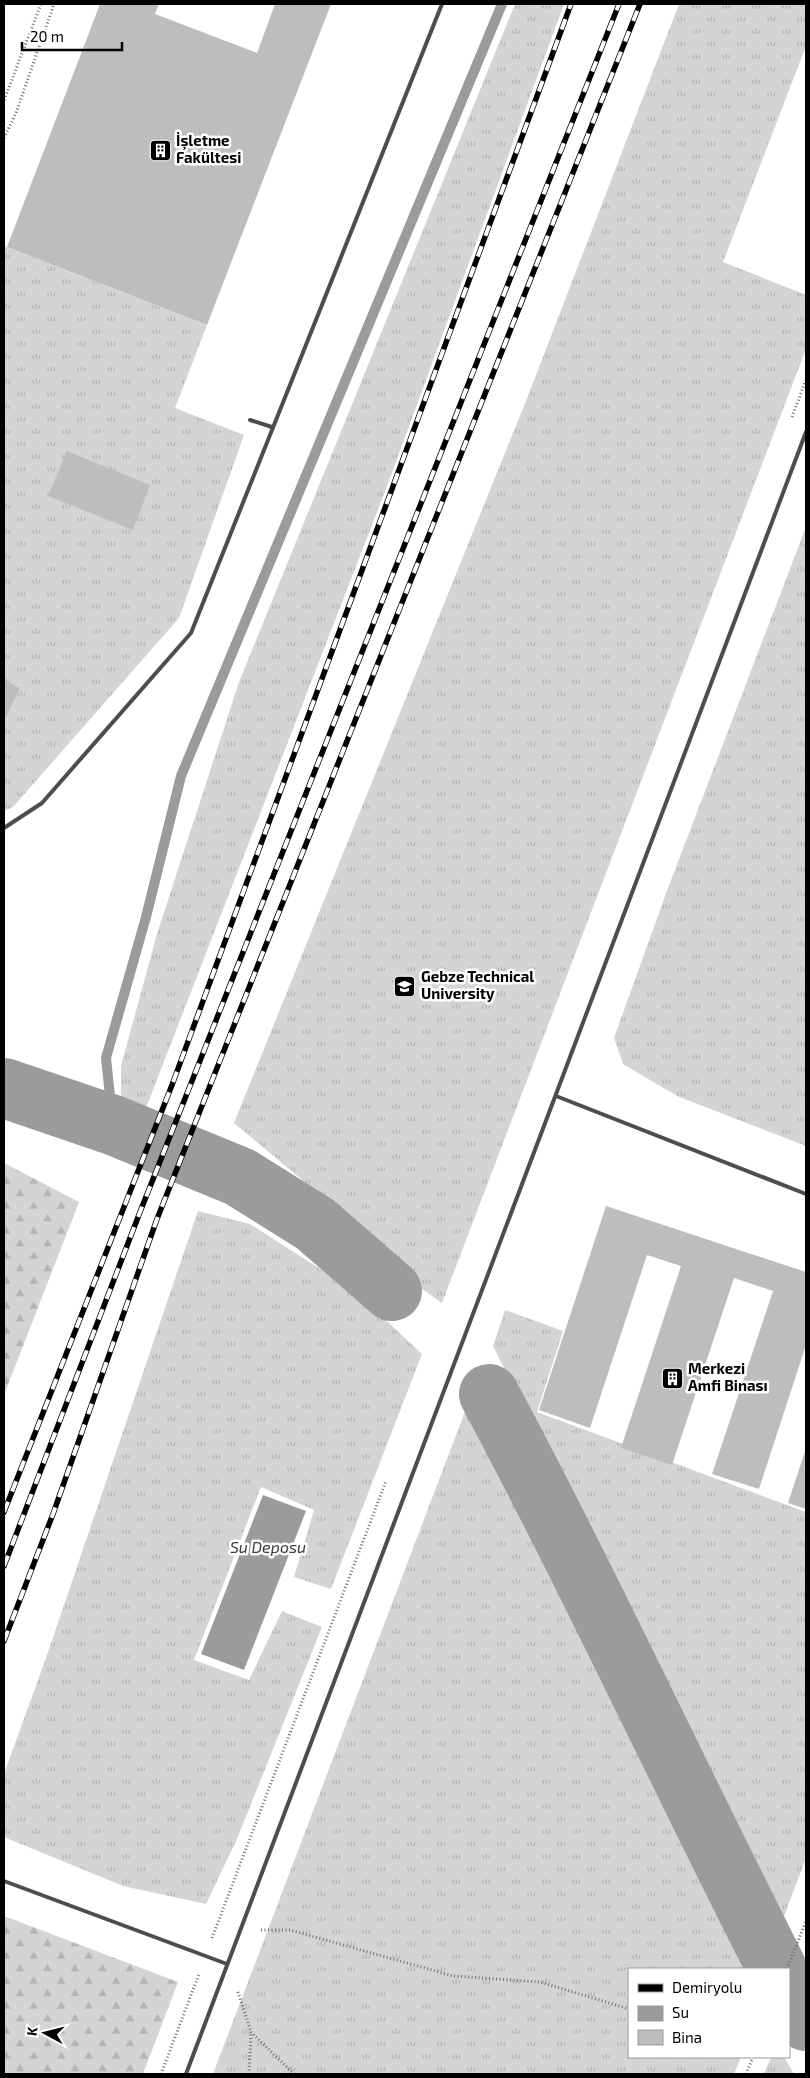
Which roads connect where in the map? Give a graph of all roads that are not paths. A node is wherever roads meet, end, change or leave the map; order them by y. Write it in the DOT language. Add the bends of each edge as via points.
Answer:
graph roads {
  1 [pos="442,4"];
  2 [pos="250,420"];
  3 [pos="272,427"];
  4 [pos="806,432"];
  5 [pos="4,828"];
  6 [pos="556,1096"];
  7 [pos="806,1194"];
  8 [pos="4,1881"];
  9 [pos="228,1964"];
  10 [pos="186,2074"];
  1 -- 3 [label="lane"];
  2 -- 3 [label="lane"];
  3 -- 5 [label="lane" via="191,632 42,803"];
  4 -- 6 [label="lane"];
  6 -- 7 [label="lane"];
  6 -- 9 [label="lane"];
  8 -- 9 [label="lane"];
  9 -- 10 [label="lane"];
}
